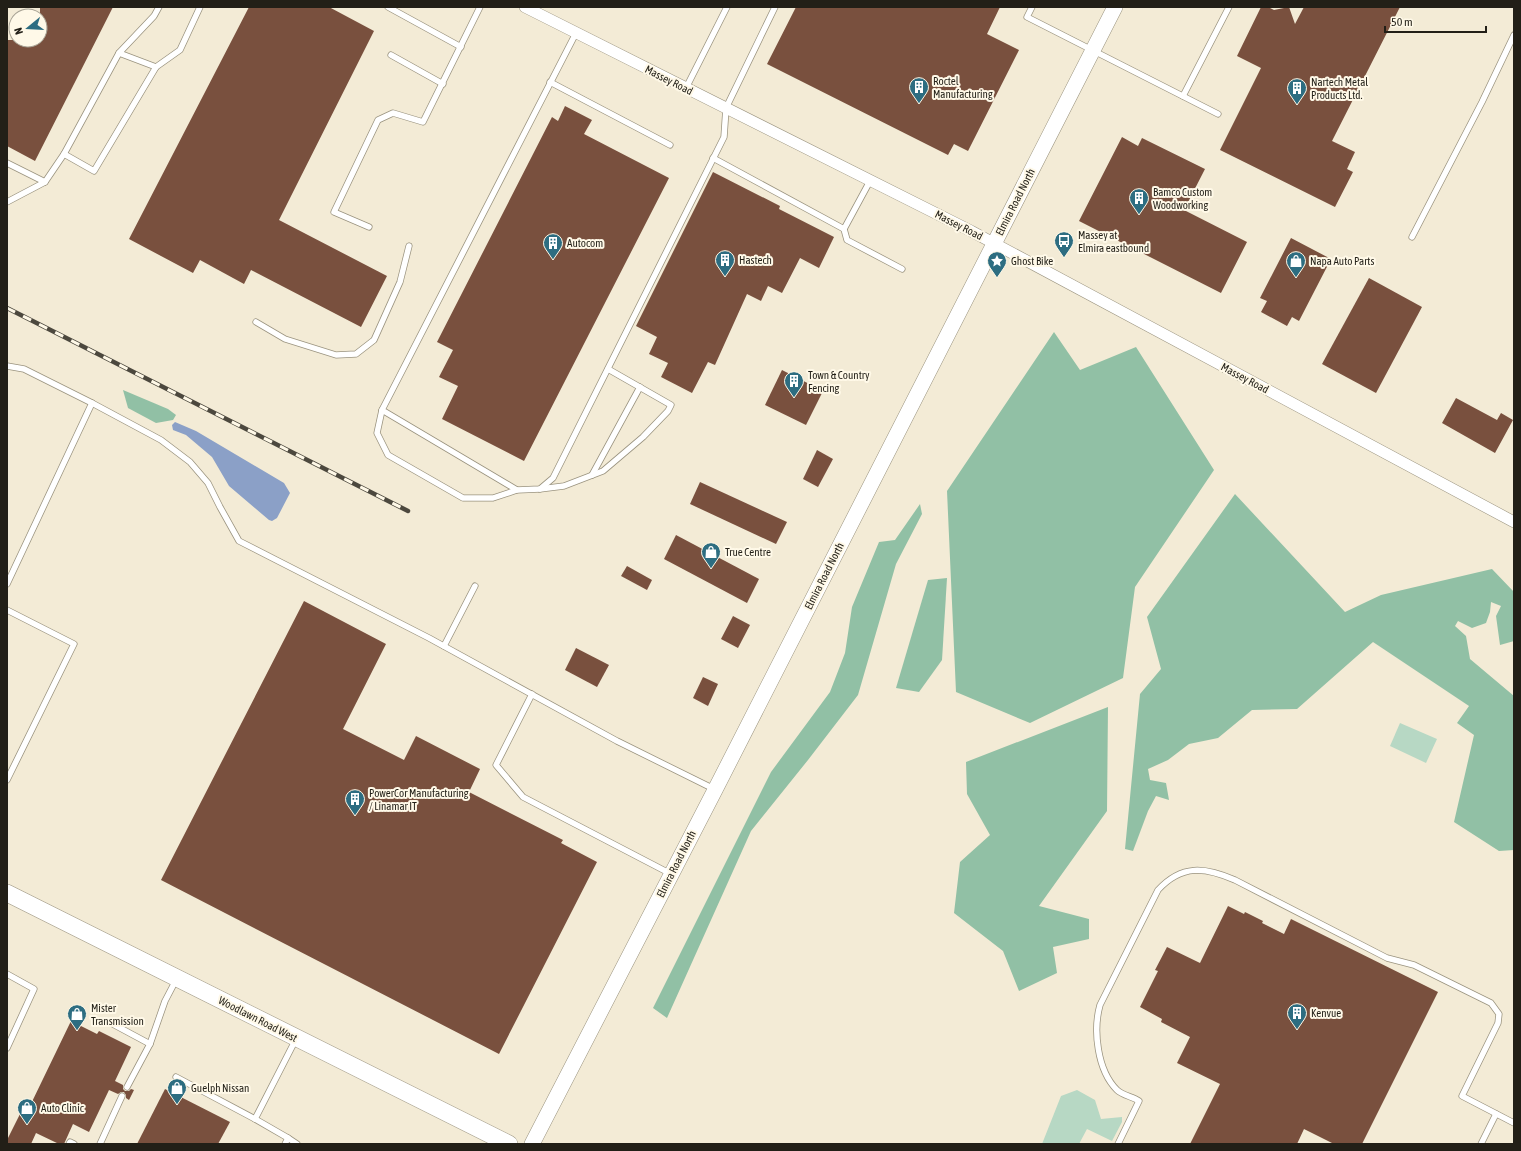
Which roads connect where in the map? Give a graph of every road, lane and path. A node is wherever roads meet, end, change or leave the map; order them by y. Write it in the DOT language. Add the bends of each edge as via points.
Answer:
graph roads {
  1 [pos="159,7"];
  2 [pos="200,7"];
  3 [pos="388,7"];
  4 [pos="480,7"];
  5 [pos="525,7"];
  6 [pos="727,7"];
  7 [pos="775,7"];
  8 [pos="1032,7"];
  9 [pos="1115,7"];
  10 [pos="1229,7"];
  11 [pos="576,33"];
  12 [pos="1514,35"];
  13 [pos="461,47"];
  14 [pos="1092,50"];
  15 [pos="119,53"];
  16 [pos="391,55"];
  17 [pos="156,67"];
  18 [pos="550,82"];
  19 [pos="442,84"];
  20 [pos="686,88"];
  21 [pos="1184,96"];
  22 [pos="726,108"];
  23 [pos="1218,114"];
  24 [pos="670,145"];
  25 [pos="64,154"];
  26 [pos="713,158"];
  27 [pos="7,163"];
  28 [pos="870,181"];
  29 [pos="45,182"];
  30 [pos="7,202"];
  31 [pos="369,227"];
  32 [pos="844,229"];
  33 [pos="1412,237"];
  34 [pos="993,243"];
  35 [pos="409,246"];
  36 [pos="902,269"];
  37 [pos="256,322"];
  38 [pos="7,366"];
  39 [pos="608,369"];
  40 [pos="640,387"];
  41 [pos="92,403"];
  42 [pos="382,410"];
  43 [pos="592,475"];
  44 [pos="540,489"];
  45 [pos="517,490"];
  46 [pos="1514,522"];
  47 [pos="7,584"];
  48 [pos="475,586"];
  49 [pos="7,610"];
  50 [pos="444,646"];
  51 [pos="532,694"];
  52 [pos="7,780"];
  53 [pos="715,790"];
  54 [pos="671,875"];
  55 [pos="7,893"];
  56 [pos="7,974"];
  57 [pos="178,978"];
  58 [pos="109,1022"];
  59 [pos="296,1038"];
  60 [pos="150,1044"];
  61 [pos="7,1048"];
  62 [pos="176,1077"];
  63 [pos="127,1087"];
  64 [pos="122,1096"];
  65 [pos="1496,1114"];
  66 [pos="255,1119"];
  67 [pos="1514,1123"];
  68 [pos="286,1141"];
  69 [pos="69,1144"];
  70 [pos="74,1144"];
  71 [pos="100,1144"];
  72 [pos="297,1144"];
  73 [pos="509,1144"];
  74 [pos="532,1144"];
  75 [pos="1118,1144"];
  76 [pos="1481,1144"];
  1 -- 15 [label="lane" via="154,16"];
  2 -- 17 [label="lane" via="180,50"];
  3 -- 13 [label="lane"];
  4 -- 13 [label="lane"];
  5 -- 11 [label="street, Massey Road"];
  6 -- 20 [label="lane"];
  7 -- 22 [label="lane"];
  8 -- 14 [label="lane" via="1027,17"];
  9 -- 14 [label="main road, Elmira Road North"];
  10 -- 21 [label="lane"];
  11 -- 18 [label="lane"];
  11 -- 20 [label="street, Massey Road"];
  12 -- 33 [label="lane"];
  13 -- 19 [label="lane"];
  14 -- 21 [label="lane"];
  14 -- 34 [label="main road, Elmira Road North"];
  15 -- 17 [label="lane"];
  15 -- 25 [label="lane"];
  16 -- 19 [label="lane"];
  17 -- 25 [label="lane" via="94,171"];
  18 -- 24 [label="lane"];
  18 -- 42 [label="lane"];
  19 -- 31 [label="lane" via="423,122 392,113 378,120 334,212"];
  20 -- 22 [label="street, Massey Road"];
  21 -- 23 [label="lane"];
  22 -- 26 [label="lane" via="724,137"];
  22 -- 28 [label="street, Massey Road"];
  25 -- 29 [label="lane"];
  26 -- 32 [label="lane"];
  26 -- 39 [label="lane"];
  27 -- 29 [label="lane"];
  28 -- 32 [label="lane"];
  28 -- 34 [label="street, Massey Road"];
  29 -- 30 [label="lane"];
  32 -- 36 [label="lane" via="847,240"];
  34 -- 46 [label="street, Massey Road"];
  34 -- 53 [label="main road, Elmira Road North"];
  35 -- 37 [label="lane" via="400,282 374,340 356,354 336,355 285,339"];
  38 -- 41 [label="lane" via="24,369"];
  39 -- 40 [label="lane"];
  39 -- 44 [label="lane" via="553,478"];
  40 -- 43 [label="lane"];
  40 -- 43 [label="lane" via="671,404 668,411 643,437 602,471"];
  41 -- 47 [label="lane"];
  41 -- 50 [label="lane" via="161,440 190,462 208,483 239,541"];
  42 -- 45 [label="lane"];
  42 -- 45 [label="lane" via="378,433 388,455 463,498 493,498"];
  43 -- 44 [label="lane" via="564,486"];
  44 -- 45 [label="lane"];
  48 -- 50 [label="lane"];
  49 -- 52 [label="lane" via="74,644"];
  50 -- 51 [label="lane"];
  51 -- 53 [label="lane" via="616,741"];
  51 -- 54 [label="lane" via="496,765 523,797"];
  53 -- 54 [label="main road, Elmira Road North"];
  54 -- 74 [label="main road, Elmira Road North"];
  55 -- 57 [label="main road, Woodlawn Road West"];
  56 -- 61 [label="lane" via="34,989"];
  57 -- 59 [label="main road, Woodlawn Road West"];
  57 -- 60 [label="lane" via="165,1001"];
  58 -- 60 [label="lane"];
  59 -- 66 [label="lane"];
  59 -- 73 [label="main road, Woodlawn Road West"];
  60 -- 63 [label="lane"];
  62 -- 66 [label="lane"];
  64 -- 71 [label="lane"];
  65 -- 67 [label="lane"];
  65 -- 75 [label="lane" via="1462,1096 1498,1023 1499,1014 1491,1003 1414,965 1387,958 1217,872 1195,870 1175,875 1158,890 1100,1005 1096,1018 1103,1064 1109,1079 1118,1091 1139,1100"];
  65 -- 76 [label="lane"];
  66 -- 68 [label="lane"];
  68 -- 72 [label="lane"];
  69 -- 70 [label="lane"];
}
